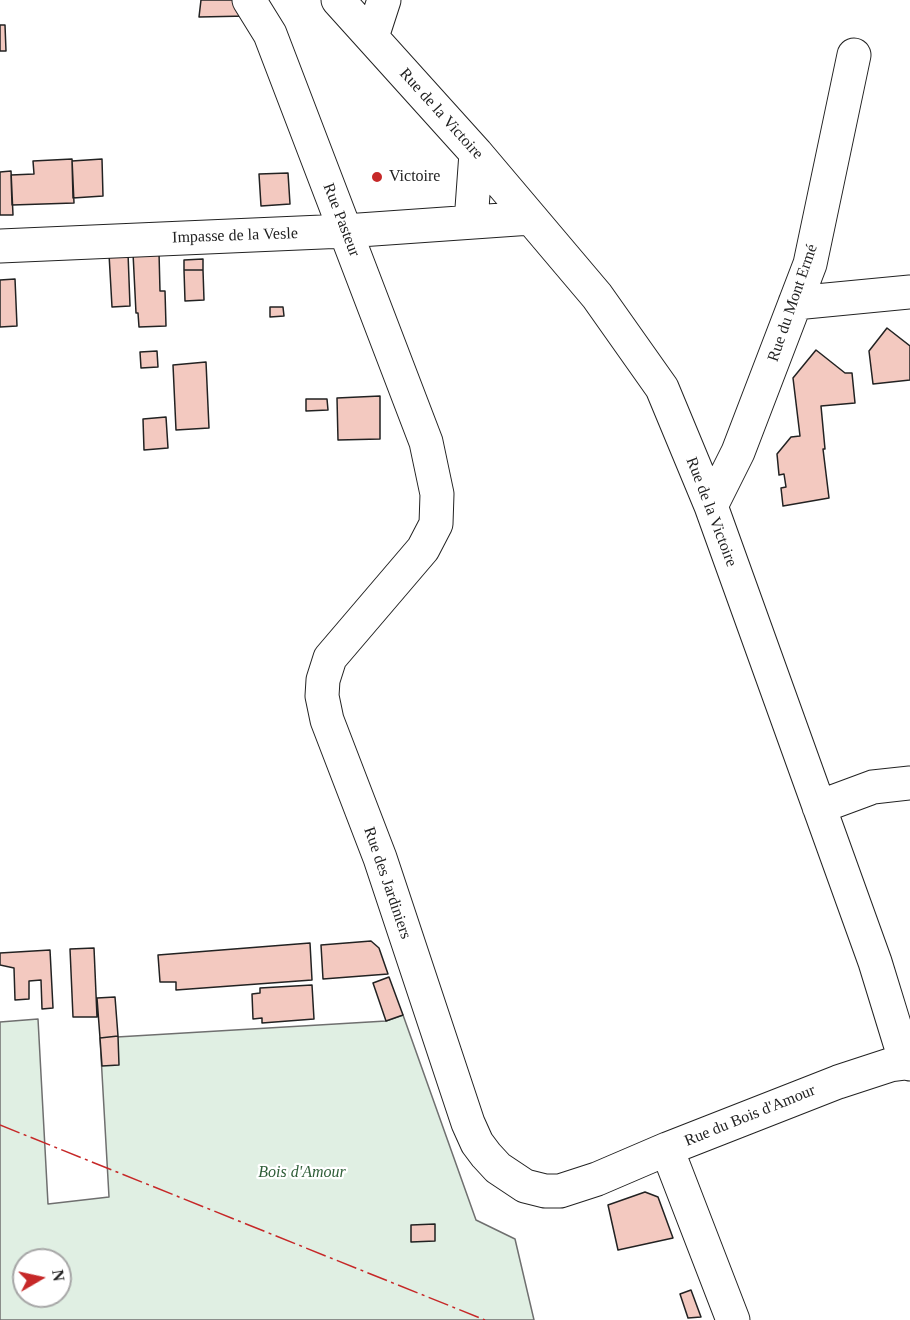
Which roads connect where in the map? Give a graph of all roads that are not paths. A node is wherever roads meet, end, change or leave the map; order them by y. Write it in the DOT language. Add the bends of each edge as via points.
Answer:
graph roads {
  1 [pos="249,0"];
  2 [pos="338,0"];
  3 [pos="384,0"];
  4 [pos="372,37"];
  5 [pos="854,55"];
  6 [pos="476,153"];
  7 [pos="531,218"];
  8 [pos="471,222"];
  9 [pos="345,231"];
  10 [pos="0,246"];
  11 [pos="910,292"];
  12 [pos="795,303"];
  13 [pos="426,442"];
  14 [pos="711,506"];
  15 [pos="910,783"];
  16 [pos="819,807"];
  17 [pos="908,1063"];
  18 [pos="667,1149"];
  19 [pos="733,1320"];
  1 -- 9 [label="street, Rue Pasteur" via="270,34"];
  2 -- 4 [label="street, Rue de la Victoire"];
  3 -- 4 [label="street"];
  4 -- 6 [label="street, Rue de la Victoire"];
  5 -- 12 [label="street, Rue du Mont Ermé" via="810,264"];
  6 -- 7 [label="street, Rue de la Victoire"];
  6 -- 8 [label="street"];
  7 -- 8 [label="street, Impasse de la Vesle"];
  7 -- 14 [label="street, Rue de la Victoire" via="597,296 662,388"];
  8 -- 9 [label="street, Impasse de la Vesle"];
  9 -- 10 [label="street, Impasse de la Vesle"];
  9 -- 13 [label="street, Rue Pasteur"];
  11 -- 12 [label="street"];
  12 -- 14 [label="street, Rue du Mont Ermé" via="738,452"];
  13 -- 18 [label="street, Rue des Jardiniers" via="437,494 436,524 423,549 330,658 322,696 327,720 380,858 468,1123 486,1155 525,1186 560,1191"];
  14 -- 16 [label="street, Rue de la Victoire"];
  15 -- 16 [label="street" via="873,787"];
  16 -- 17 [label="street, Rue de la Victoire"];
  17 -- 18 [label="street, Rue du Bois d'Amour" via="838,1082"];
  18 -- 19 [label="street, Rue du Bois d'Amour"];
}
